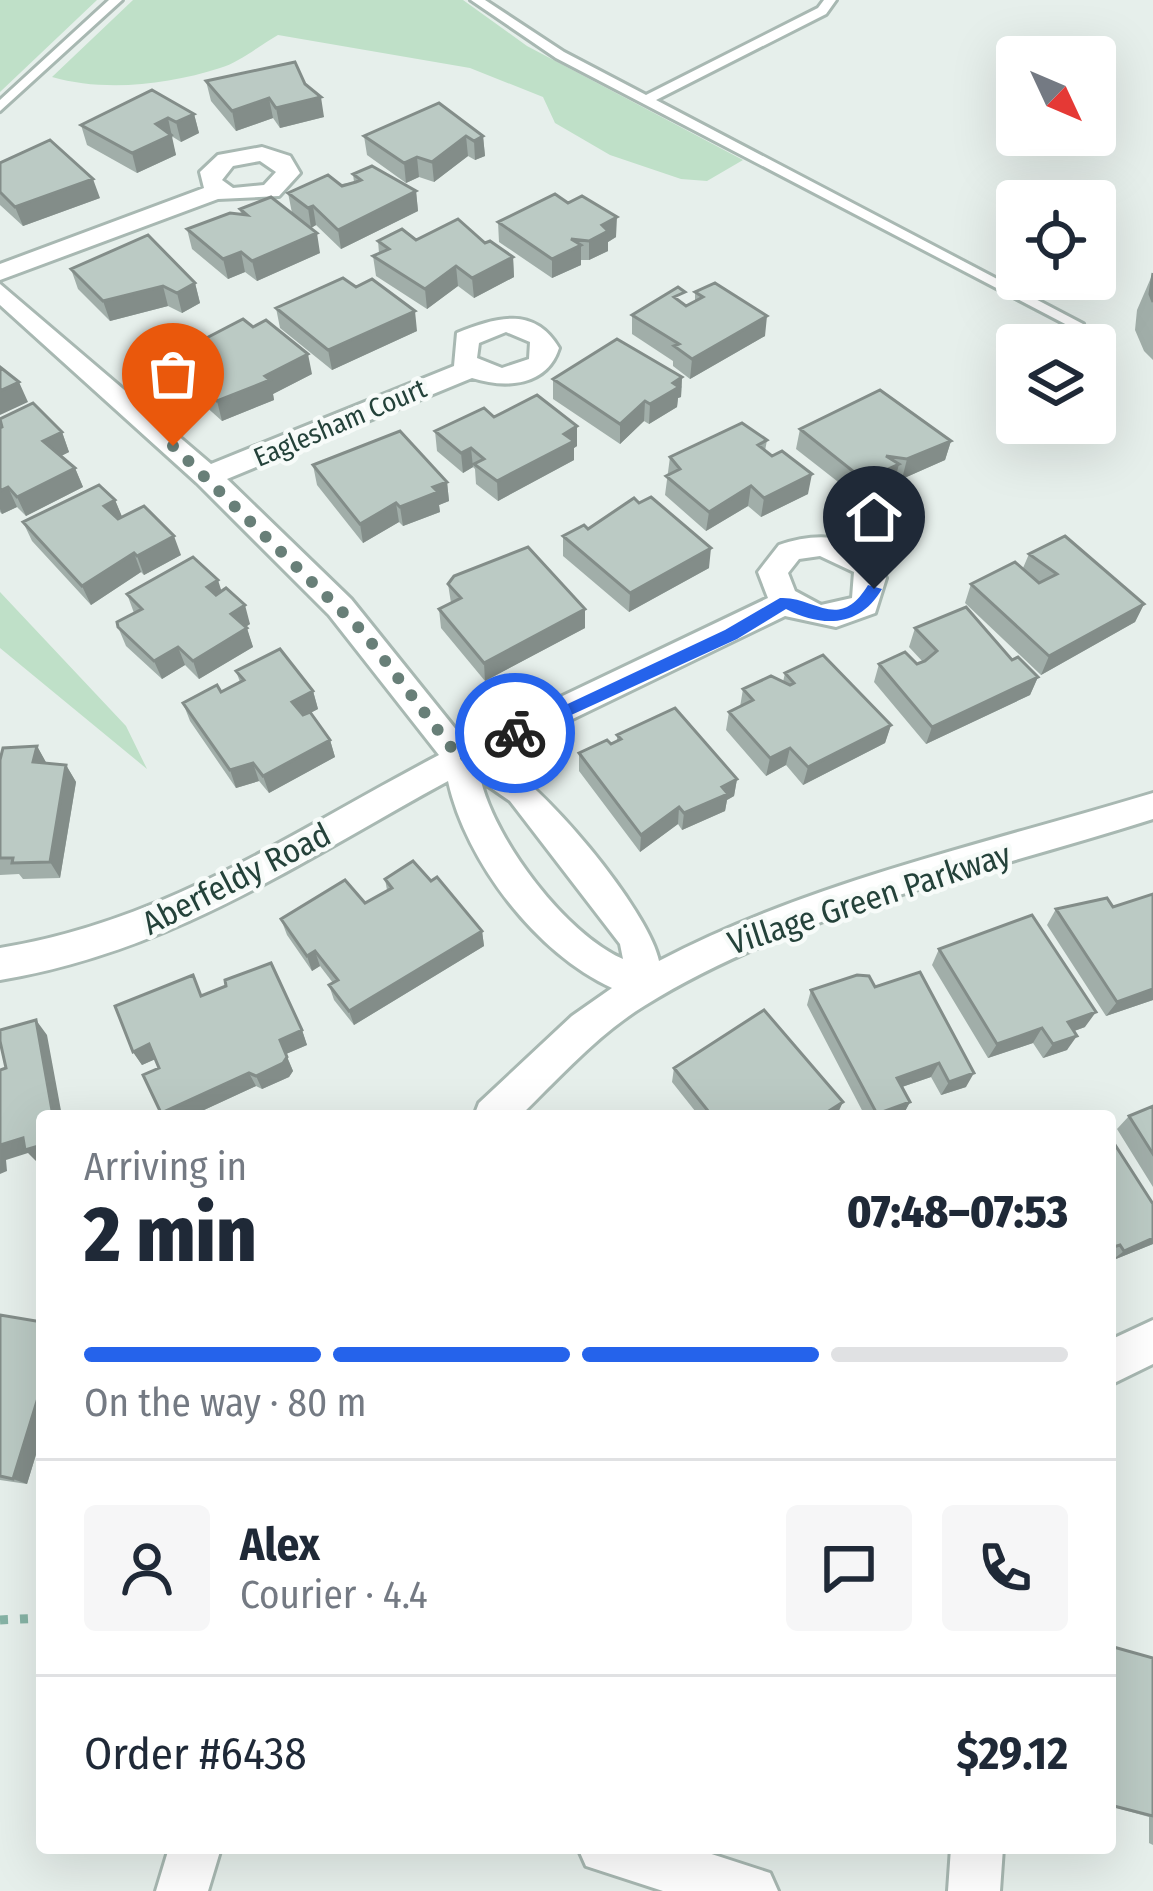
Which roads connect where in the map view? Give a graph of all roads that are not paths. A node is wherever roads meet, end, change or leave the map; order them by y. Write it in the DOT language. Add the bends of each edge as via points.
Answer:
graph roads {
  1 [pos="116,0"];
  2 [pos="478,0"];
  3 [pos="830,0"];
  4 [pos="648,99"];
  5 [pos="0,107"];
  6 [pos="218,191"];
  7 [pos="0,273"];
  8 [pos="0,292"];
  9 [pos="1076,324"];
  10 [pos="472,368"];
  11 [pos="207,476"];
  12 [pos="785,602"];
  13 [pos="460,759"];
  14 [pos="1153,806"];
  15 [pos="0,964"];
  16 [pos="646,986"];
  17 [pos="499,1110"];
  18 [pos="1153,1341"];
  19 [pos="1116,1361"];
  20 [pos="193,1854"];
  21 [pos="625,1854"];
  22 [pos="976,1854"];
  23 [pos="182,1891"];
  24 [pos="752,1891"];
  25 [pos="974,1891"];
  1 -- 5 [label="lane"];
  2 -- 4 [label="lane" via="538,42"];
  3 -- 4 [label="lane"];
  4 -- 9 [label="lane"];
  6 -- 7 [label="street"];
  8 -- 11 [label="street"];
  10 -- 11 [label="street, Eaglesham Court"];
  11 -- 13 [label="street" via="363,632"];
  12 -- 13 [label="street, Aberfeldy Road" via="698,651"];
  13 -- 15 [label="street, Aberfeldy Road" via="143,928"];
  13 -- 16 [label="street" via="522,792 637,939"];
  13 -- 16 [label="street" via="474,823 572,947"];
  14 -- 16 [label="street, Village Green Parkway" via="764,929"];
  16 -- 17 [label="street, Village Green Parkway" via="585,1028"];
  18 -- 19 [label="street"];
  20 -- 23 [label="street"];
  21 -- 24 [label="street"];
  22 -- 25 [label="street"];
}
